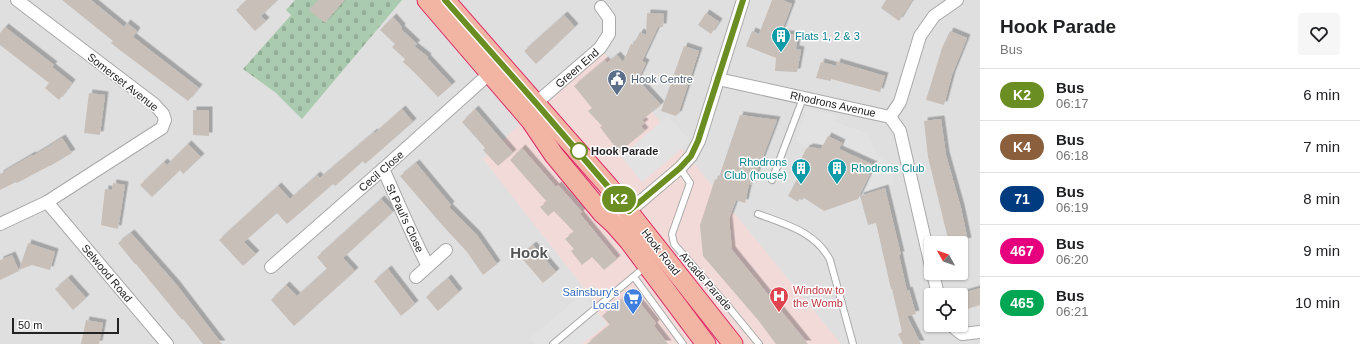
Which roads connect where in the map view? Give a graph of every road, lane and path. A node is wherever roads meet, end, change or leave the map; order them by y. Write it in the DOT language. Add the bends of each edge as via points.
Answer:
graph roads {
  1 [pos="17,0"];
  2 [pos="427,0"];
  3 [pos="445,0"];
  4 [pos="743,0"];
  5 [pos="957,0"];
  6 [pos="602,7"];
  7 [pos="489,74"];
  8 [pos="718,79"];
  9 [pos="803,98"];
  10 [pos="536,103"];
  11 [pos="890,117"];
  12 [pos="680,168"];
  13 [pos="383,169"];
  14 [pos="772,180"];
  15 [pos="47,202"];
  16 [pos="629,211"];
  17 [pos="758,214"];
  18 [pos="0,224"];
  19 [pos="614,224"];
  20 [pos="924,236"];
  21 [pos="446,250"];
  22 [pos="428,266"];
  23 [pos="271,267"];
  24 [pos="641,271"];
  25 [pos="416,277"];
  26 [pos="960,332"];
  27 [pos="980,332"];
  28 [pos="166,344"];
  29 [pos="553,344"];
  30 [pos="683,344"];
  31 [pos="706,344"];
  32 [pos="733,344"];
  33 [pos="759,344"];
  34 [pos="853,344"];
  1 -- 15 [label="street, Somerset Avenue" via="154,104 165,120 162,128"];
  2 -- 7 [label="highway, Hook Road"];
  3 -- 10 [label="highway, Hook Road"];
  4 -- 8 [label="street"];
  5 -- 11 [label="street" via="934,16 920,36 900,102"];
  6 -- 10 [label="street, Green End" via="610,18 609,34 600,48"];
  7 -- 13 [label="street, Cecil Close"];
  7 -- 19 [label="highway, Hook Road" via="531,121 554,155 602,213"];
  8 -- 9 [label="street, Rhodrons Avenue"];
  8 -- 12 [label="street" via="698,141 691,156"];
  9 -- 11 [label="street, Rhodrons Avenue"];
  9 -- 14 [label="lane"];
  10 -- 16 [label="highway, Hook Road"];
  11 -- 20 [label="street, Rhodrons Avenue" via="900,131"];
  12 -- 16 [label="street"];
  12 -- 33 [label="lane, Arcade Parade" via="690,183 672,234 674,244"];
  13 -- 22 [label="street, St Paul's Close"];
  13 -- 23 [label="street, Cecil Close"];
  15 -- 18 [label="street, Somerset Avenue"];
  15 -- 28 [label="street, Selwood Road"];
  16 -- 19 [label="street"];
  16 -- 32 [label="highway, Hook Road"];
  17 -- 34 [label="lane" via="803,232 826,251"];
  19 -- 24 [label="highway, Hook Road"];
  21 -- 22 [label="street, St Paul's Close"];
  22 -- 25 [label="street, St Paul's Close"];
  24 -- 29 [label="lane"];
  24 -- 30 [label="lane"];
  24 -- 31 [label="highway, Hook Road"];
  26 -- 27 [label="street"];
}
